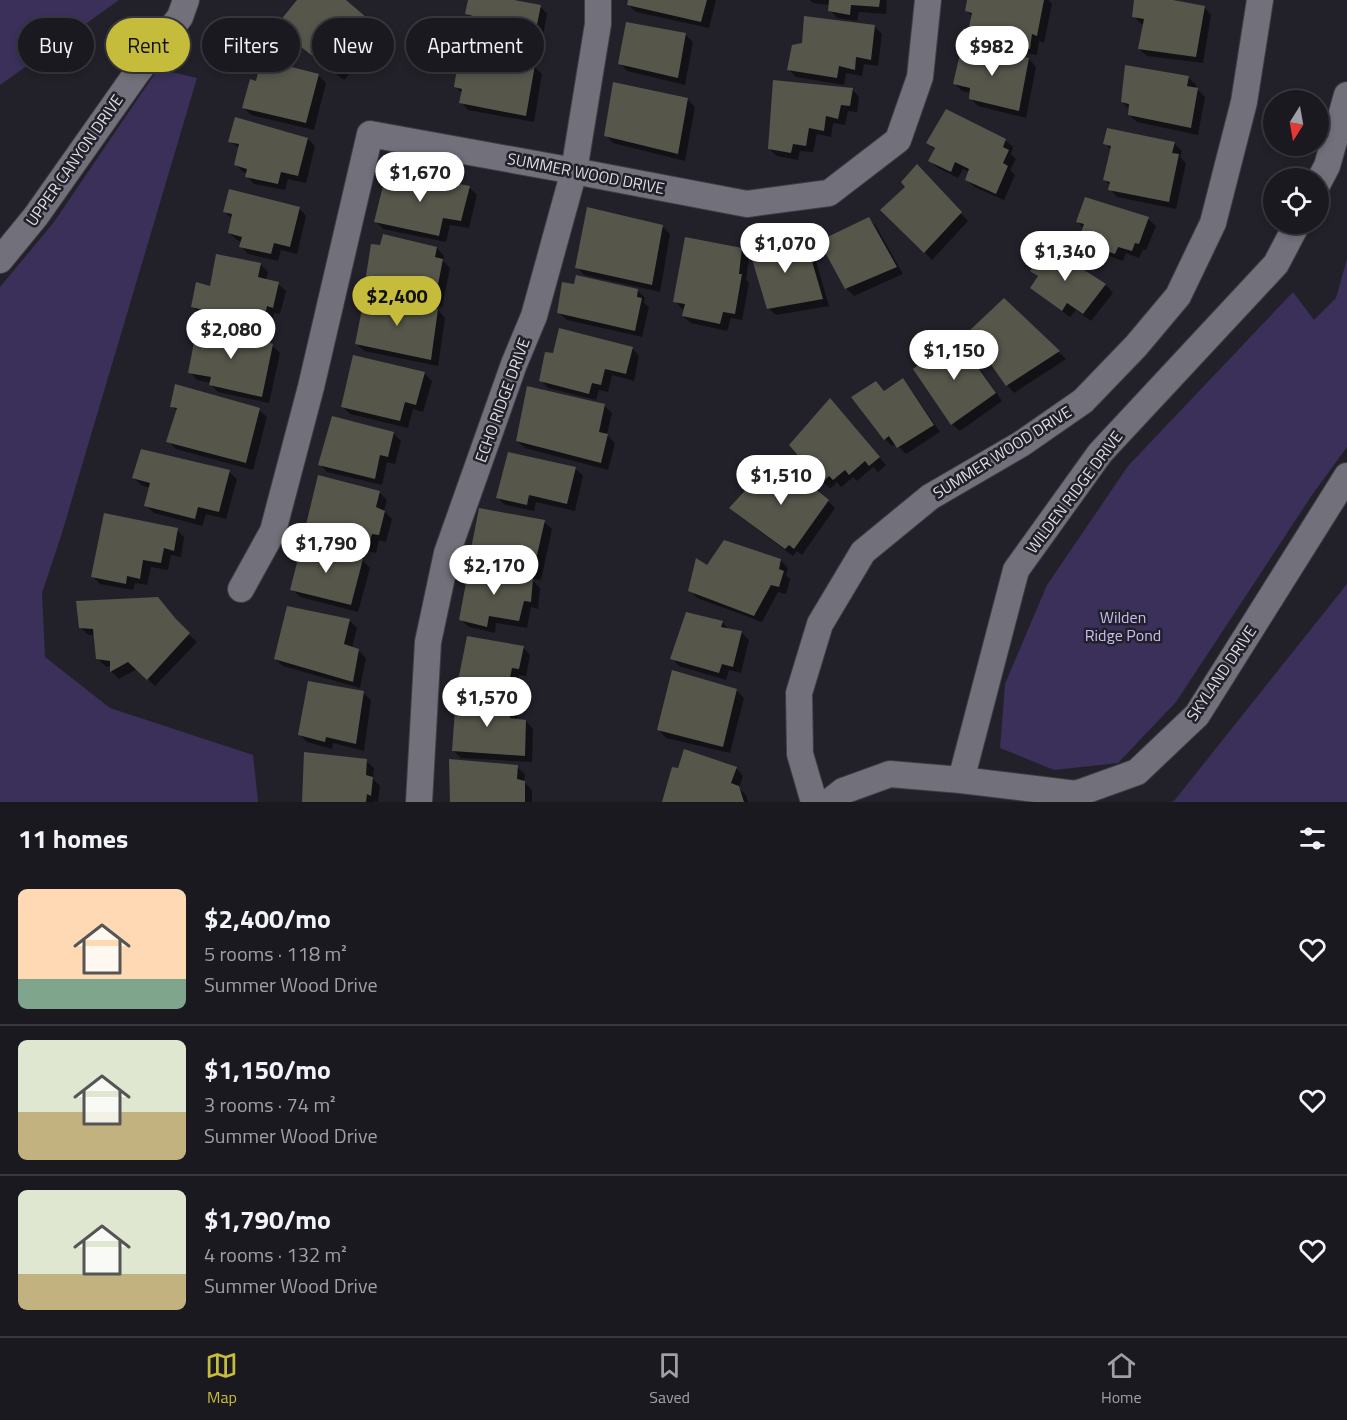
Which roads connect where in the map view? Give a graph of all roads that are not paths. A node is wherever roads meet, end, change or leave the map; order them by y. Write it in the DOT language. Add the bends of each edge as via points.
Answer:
graph roads {
  1 [pos="186,0"];
  2 [pos="598,0"];
  3 [pos="928,0"];
  4 [pos="1260,0"];
  5 [pos="1347,95"];
  6 [pos="1326,168"];
  7 [pos="574,171"];
  8 [pos="1292,234"];
  9 [pos="0,260"];
  10 [pos="1347,476"];
  11 [pos="241,589"];
  12 [pos="961,780"];
  13 [pos="419,802"];
  14 [pos="814,802"];
  15 [pos="829,802"];
  1 -- 9 [label="street, UPPER CANYON DRIVE" via="180,17"];
  2 -- 7 [label="street, ECHO RIDGE DRIVE" via="598,24"];
  3 -- 7 [label="street, SUMMER WOOD DRIVE" via="920,77 898,140 830,193 747,204"];
  4 -- 14 [label="street, SUMMER WOOD DRIVE" via="1244,102 1213,223 1178,296 1083,401 1021,444 930,497 863,552 820,624 799,693 801,754"];
  5 -- 6 [label="street"];
  7 -- 11 [label="street, SUMMER WOOD DRIVE" via="370,134 273,531"];
  7 -- 13 [label="street, ECHO RIDGE DRIVE" via="534,316 447,553 428,642"];
  8 -- 12 [label="street, WILDEN RIDGE DRIVE" via="1276,264 1100,453 1016,570"];
  10 -- 12 [label="street, SKYLAND DRIVE" via="1197,715 1137,772 1076,794"];
  12 -- 15 [label="street, SKYLAND DRIVE" via="890,774 843,791"];
}
